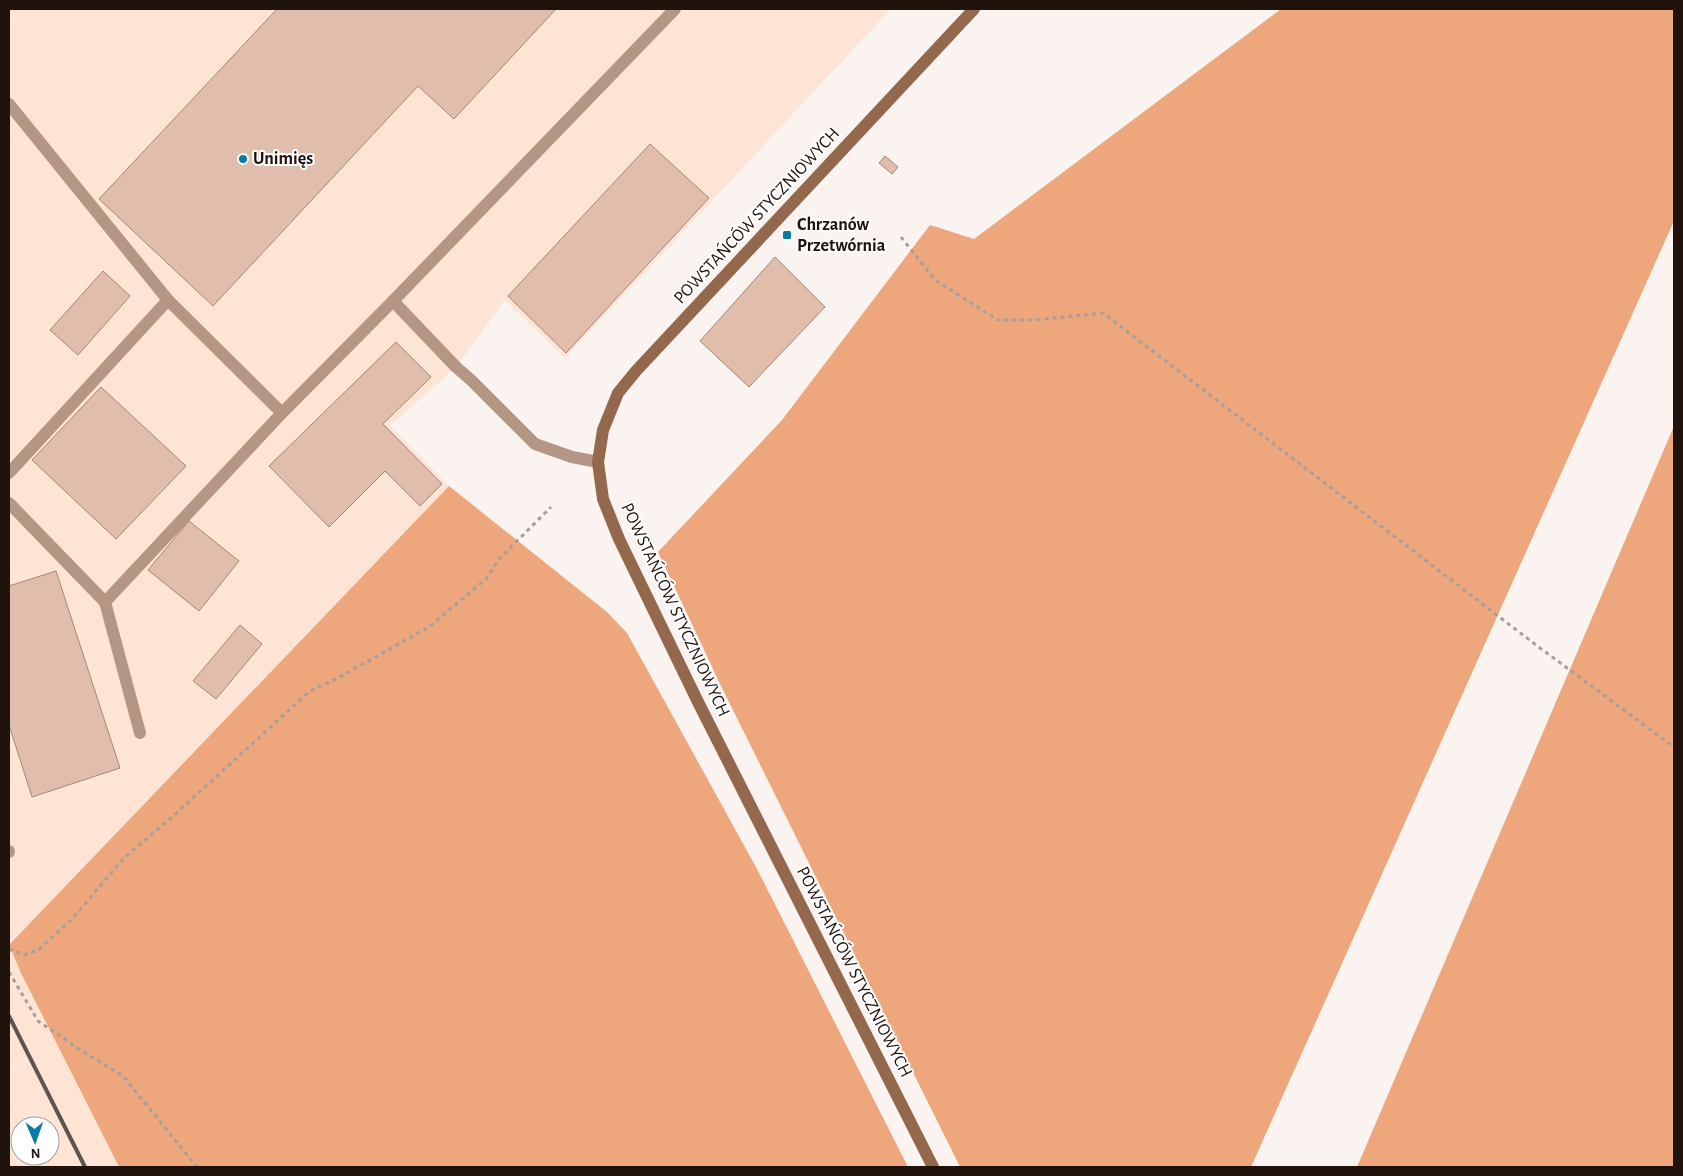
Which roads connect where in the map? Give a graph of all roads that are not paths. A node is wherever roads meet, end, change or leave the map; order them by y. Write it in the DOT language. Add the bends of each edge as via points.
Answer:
graph roads {
  1 [pos="675,9"];
  2 [pos="974,9"];
  3 [pos="9,104"];
  4 [pos="168,300"];
  5 [pos="393,301"];
  6 [pos="282,413"];
  7 [pos="598,462"];
  8 [pos="9,473"];
  9 [pos="9,503"];
  10 [pos="105,602"];
  11 [pos="140,732"];
  12 [pos="933,1167"];
  1 -- 5 [label="lane"];
  2 -- 7 [label="street, POWSTAŃCÓW STYCZNIOWYCH" via="636,371 618,393 603,430"];
  3 -- 4 [label="lane"];
  4 -- 6 [label="lane"];
  4 -- 8 [label="lane"];
  5 -- 6 [label="lane"];
  5 -- 7 [label="lane" via="535,444"];
  6 -- 10 [label="lane"];
  7 -- 12 [label="street, POWSTAŃCÓW STYCZNIOWYCH" via="603,499 619,539"];
  9 -- 10 [label="lane"];
  10 -- 11 [label="lane"];
}
